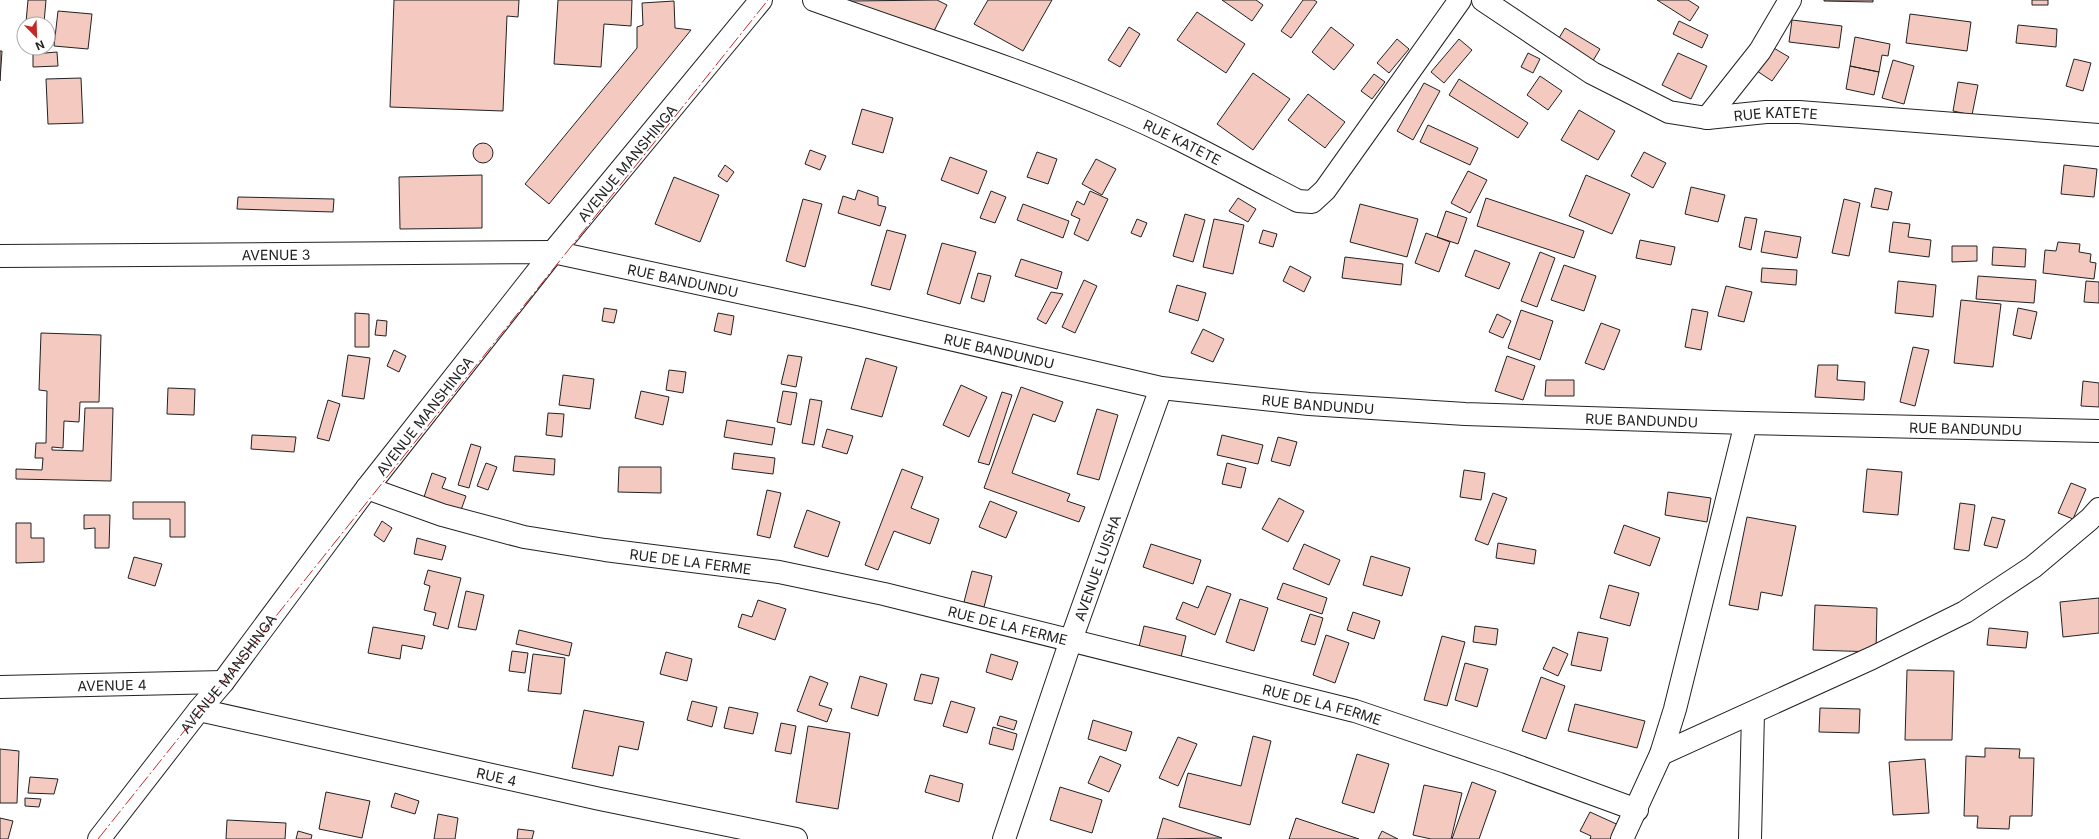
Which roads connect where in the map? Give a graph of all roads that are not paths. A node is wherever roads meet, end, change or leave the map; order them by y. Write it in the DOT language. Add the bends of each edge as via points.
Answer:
graph roads {
  1 [pos="761,0"];
  2 [pos="814,0"];
  3 [pos="1460,0"];
  4 [pos="1483,0"];
  5 [pos="1790,0"];
  6 [pos="1707,118"];
  7 [pos="2099,135"];
  8 [pos="553,252"];
  9 [pos="0,256"];
  10 [pos="1161,388"];
  11 [pos="1746,423"];
  12 [pos="2099,431"];
  13 [pos="367,488"];
  14 [pos="2099,509"];
  15 [pos="1071,640"];
  16 [pos="223,682"];
  17 [pos="0,687"];
  18 [pos="199,710"];
  19 [pos="1753,714"];
  20 [pos="1661,754"];
  21 [pos="1636,810"];
  22 [pos="99,839"];
  23 [pos="796,839"];
  24 [pos="1004,839"];
  25 [pos="1622,839"];
  26 [pos="1750,839"];
  1 -- 8 [label="street, AVENUE MANSHINGA"];
  2 -- 3 [label="street, RUE KATETE" via="1114,109 1298,201 1312,202 1325,190"];
  4 -- 6 [label="street, RUE KATETE" via="1592,74 1669,112"];
  5 -- 6 [label="street" via="1760,51"];
  6 -- 7 [label="street, RUE KATETE" via="1766,112 1799,112"];
  8 -- 9 [label="street, AVENUE 3"];
  8 -- 10 [label="street, RUE BANDUNDU" via="855,317"];
  8 -- 13 [label="street, AVENUE MANSHINGA"];
  10 -- 11 [label="street, RUE BANDUNDU" via="1309,404 1465,414"];
  10 -- 15 [label="street, AVENUE LUISHA"];
  11 -- 12 [label="street, RUE BANDUNDU"];
  11 -- 20 [label="street" via="1675,709"];
  13 -- 15 [label="street, RUE DE LA FERME" via="442,515 524,537 779,572 884,594"];
  13 -- 16 [label="street, AVENUE MANSHINGA"];
  14 -- 19 [label="street" via="2033,567 1965,612"];
  15 -- 21 [label="street, RUE DE LA FERME" via="1355,711 1506,762"];
  15 -- 24 [label="street, AVENUE LUISHA"];
  16 -- 17 [label="street, AVENUE 4"];
  16 -- 18 [label="street, AVENUE MANSHINGA"];
  18 -- 22 [label="street, AVENUE MANSHINGA"];
  18 -- 23 [label="street, RUE 4" via="600,799"];
  19 -- 20 [label="street"];
  19 -- 26 [label="street"];
  20 -- 21 [label="street"];
  21 -- 25 [label="street"];
}
